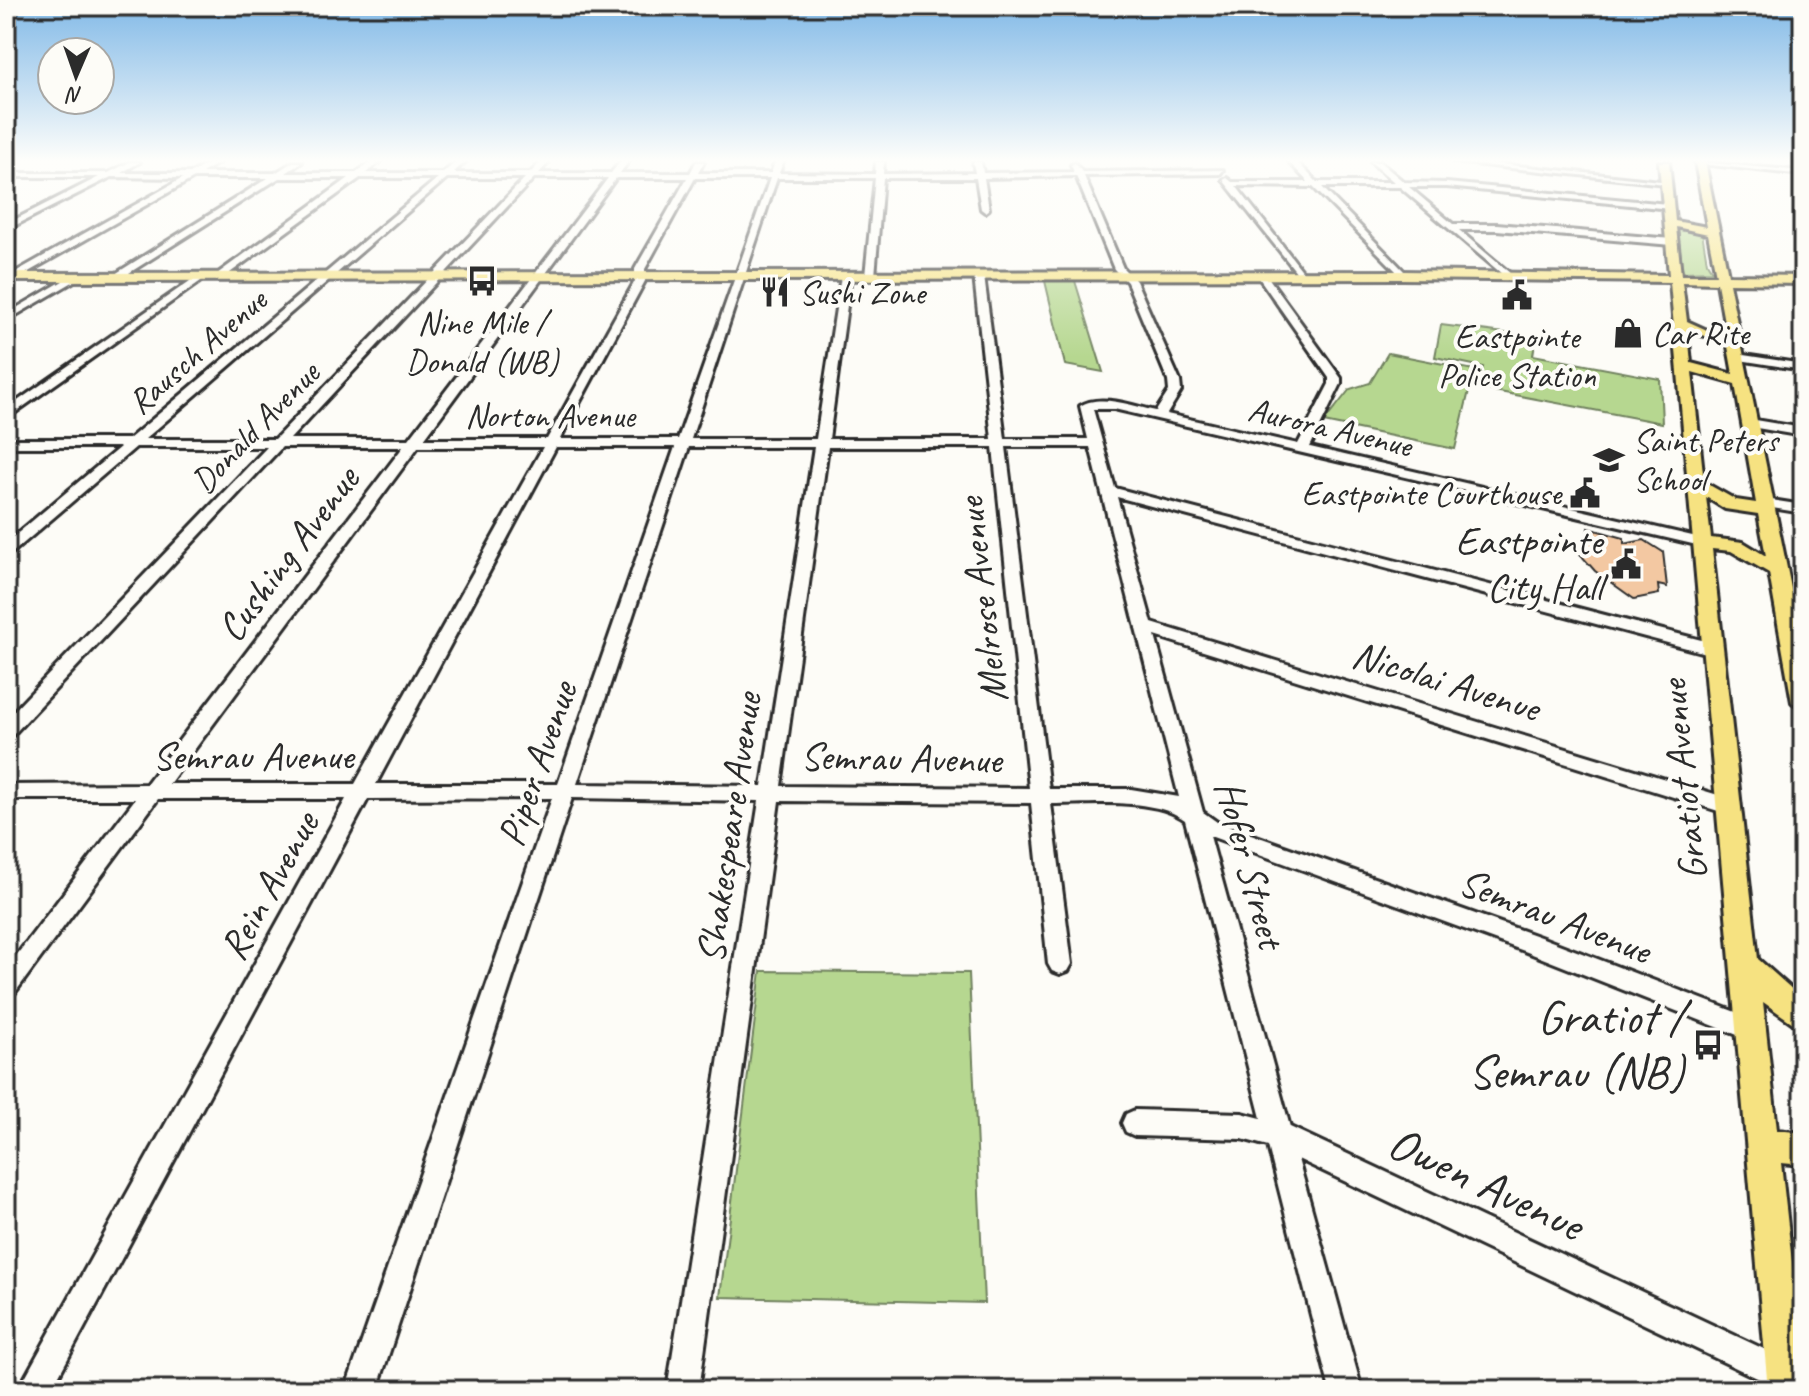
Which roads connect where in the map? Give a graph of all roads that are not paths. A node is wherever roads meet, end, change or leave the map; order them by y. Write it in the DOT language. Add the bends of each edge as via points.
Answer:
graph roads {
  1 [pos="98,227"];
  2 [pos="195,227"];
  3 [pos="287,227"];
  4 [pos="385,227"];
  5 [pos="484,227"];
  6 [pos="575,227"];
  7 [pos="663,227"];
  8 [pos="756,227"];
  9 [pos="874,227"];
  10 [pos="1101,227"];
  11 [pos="1264,227"];
  12 [pos="1356,227"];
  13 [pos="1451,227"];
  14 [pos="1511,227"];
  15 [pos="1670,227"];
  16 [pos="1690,227"];
  17 [pos="1711,227"];
  18 [pos="1713,232"];
  19 [pos="1672,242"];
  20 [pos="328,275"];
  21 [pos="1262,275"];
  22 [pos="1301,275"];
  23 [pos="1403,275"];
  24 [pos="118,276"];
  25 [pos="203,276"];
  26 [pos="220,276"];
  27 [pos="437,276"];
  28 [pos="539,276"];
  29 [pos="640,276"];
  30 [pos="740,276"];
  31 [pos="846,276"];
  32 [pos="870,276"];
  33 [pos="979,276"];
  34 [pos="1127,276"];
  35 [pos="1508,276"];
  36 [pos="9,277"];
  37 [pos="75,277"];
  38 [pos="1675,278"];
  39 [pos="1721,278"];
  40 [pos="1803,280"];
  41 [pos="6,318"];
  42 [pos="1679,323"];
  43 [pos="1733,338"];
  44 [pos="1737,357"];
  45 [pos="1803,359"];
  46 [pos="1684,367"];
  47 [pos="1803,367"];
  48 [pos="1742,382"];
  49 [pos="1133,409"];
  50 [pos="6,415"];
  51 [pos="1159,416"];
  52 [pos="1749,423"];
  53 [pos="1803,432"];
  54 [pos="133,442"];
  55 [pos="279,442"];
  56 [pos="415,442"];
  57 [pos="549,442"];
  58 [pos="6,443"];
  59 [pos="685,443"];
  60 [pos="822,443"];
  61 [pos="998,443"];
  62 [pos="1094,443"];
  63 [pos="1302,449"];
  64 [pos="1696,484"];
  65 [pos="1107,490"];
  66 [pos="1766,506"];
  67 [pos="1803,509"];
  68 [pos="1701,542"];
  69 [pos="6,551"];
  70 [pos="1777,570"];
  71 [pos="1794,605"];
  72 [pos="1142,626"];
  73 [pos="1713,649"];
  74 [pos="1800,668"];
  75 [pos="1803,702"];
  76 [pos="6,730"];
  77 [pos="566,791"];
  78 [pos="6,792"];
  79 [pos="151,792"];
  80 [pos="360,792"];
  81 [pos="771,792"];
  82 [pos="1040,796"];
  83 [pos="1728,806"];
  84 [pos="1197,820"];
  85 [pos="1060,964"];
  86 [pos="1744,964"];
  87 [pos="6,987"];
  88 [pos="1803,1016"];
  89 [pos="1750,1029"];
  90 [pos="1135,1123"];
  91 [pos="1280,1136"];
  92 [pos="1762,1144"];
  93 [pos="1803,1149"];
  94 [pos="1786,1383"];
  95 [pos="34,1390"];
  96 [pos="361,1390"];
  97 [pos="683,1390"];
  98 [pos="1346,1390"];
  1 -- 36 [label="street"];
  2 -- 24 [label="street"];
  3 -- 26 [label="street"];
  4 -- 20 [label="street, Rausch Avenue"];
  5 -- 27 [label="street, Donald Avenue"];
  6 -- 28 [label="street, Cushing Avenue"];
  7 -- 29 [label="street, Rein Avenue"];
  8 -- 30 [label="street, Piper Avenue"];
  9 -- 32 [label="street"];
  10 -- 34 [label="street"];
  11 -- 22 [label="street"];
  12 -- 23 [label="street"];
  13 -- 35 [label="street"];
  14 -- 19 [label="street"];
  15 -- 19 [label="main road, Gratiot Avenue"];
  16 -- 18 [label="main road"];
  17 -- 18 [label="main road"];
  18 -- 39 [label="main road"];
  19 -- 38 [label="main road, Gratiot Avenue"];
  20 -- 26 [label="main road"];
  20 -- 27 [label="main road"];
  20 -- 54 [label="street, Rausch Avenue"];
  21 -- 22 [label="main road"];
  21 -- 34 [label="main road"];
  21 -- 63 [label="street" via="1335,378"];
  22 -- 23 [label="main road"];
  23 -- 35 [label="main road"];
  24 -- 25 [label="main road"];
  24 -- 37 [label="main road"];
  25 -- 26 [label="main road"];
  25 -- 50 [label="street"];
  27 -- 28 [label="main road"];
  27 -- 55 [label="street, Donald Avenue"];
  28 -- 29 [label="main road"];
  28 -- 56 [label="street, Cushing Avenue"];
  29 -- 30 [label="main road"];
  29 -- 57 [label="street, Rein Avenue"];
  30 -- 31 [label="main road"];
  30 -- 59 [label="street, Piper Avenue"];
  31 -- 32 [label="main road"];
  31 -- 60 [label="street, Shakespeare Avenue"];
  32 -- 33 [label="main road"];
  33 -- 34 [label="main road"];
  33 -- 61 [label="street, Melrose Avenue"];
  34 -- 51 [label="street" via="1176,387"];
  35 -- 38 [label="main road"];
  36 -- 37 [label="main road"];
  37 -- 41 [label="street"];
  38 -- 39 [label="main road"];
  38 -- 42 [label="main road, Gratiot Avenue"];
  39 -- 40 [label="main road"];
  39 -- 43 [label="main road"];
  42 -- 43 [label="main road"];
  42 -- 46 [label="main road, Gratiot Avenue"];
  43 -- 44 [label="main road"];
  44 -- 45 [label="street"];
  44 -- 47 [label="street"];
  44 -- 48 [label="main road"];
  46 -- 48 [label="main road" via="1708,369"];
  46 -- 64 [label="main road, Gratiot Avenue"];
  48 -- 52 [label="main road"];
  49 -- 51 [label="street, Aurora Avenue"];
  49 -- 62 [label="street, Hofer Street" via="1086,406"];
  51 -- 63 [label="street, Aurora Avenue"];
  52 -- 53 [label="street"];
  52 -- 66 [label="main road"];
  54 -- 55 [label="street, Norton Avenue"];
  54 -- 58 [label="street, Norton Avenue"];
  54 -- 69 [label="street, Rausch Avenue"];
  55 -- 56 [label="street, Norton Avenue"];
  55 -- 76 [label="street, Donald Avenue"];
  56 -- 57 [label="street, Norton Avenue"];
  56 -- 79 [label="street, Cushing Avenue"];
  57 -- 59 [label="street, Norton Avenue"];
  57 -- 80 [label="street, Rein Avenue"];
  59 -- 60 [label="street, Norton Avenue"];
  59 -- 77 [label="street, Piper Avenue"];
  60 -- 61 [label="street, Norton Avenue"];
  60 -- 81 [label="street, Shakespeare Avenue"];
  61 -- 62 [label="street, Norton Avenue"];
  61 -- 82 [label="street, Melrose Avenue"];
  62 -- 65 [label="street, Hofer Street"];
  63 -- 68 [label="street, Aurora Avenue"];
  64 -- 66 [label="main road" via="1731,505"];
  64 -- 68 [label="main road, Gratiot Avenue"];
  65 -- 72 [label="street, Hofer Street"];
  65 -- 73 [label="street"];
  66 -- 67 [label="street"];
  66 -- 70 [label="main road"];
  68 -- 70 [label="main road" via="1736,546"];
  68 -- 73 [label="main road, Gratiot Avenue"];
  70 -- 71 [label="main road"];
  71 -- 74 [label="main road"];
  72 -- 83 [label="street, Nicolai Avenue"];
  72 -- 84 [label="street, Hofer Street"];
  73 -- 83 [label="main road, Gratiot Avenue"];
  74 -- 75 [label="main road"];
  77 -- 80 [label="street, Semrau Avenue"];
  77 -- 81 [label="street, Semrau Avenue"];
  77 -- 96 [label="street, Piper Avenue"];
  78 -- 79 [label="street, Semrau Avenue"];
  79 -- 80 [label="street, Semrau Avenue"];
  79 -- 87 [label="street, Cushing Avenue"];
  80 -- 95 [label="street, Rein Avenue"];
  81 -- 82 [label="street, Semrau Avenue"];
  81 -- 97 [label="street, Shakespeare Avenue"];
  82 -- 84 [label="street, Semrau Avenue" via="1161,800 1178,804"];
  82 -- 85 [label="street, Melrose Avenue"];
  83 -- 86 [label="main road, Gratiot Avenue"];
  84 -- 89 [label="street, Semrau Avenue"];
  84 -- 91 [label="street, Hofer Street"];
  86 -- 88 [label="main road"];
  86 -- 89 [label="main road, Gratiot Avenue"];
  89 -- 92 [label="main road, Gratiot Avenue"];
  90 -- 91 [label="street, Owen Avenue" via="1242,1126"];
  91 -- 94 [label="street, Owen Avenue"];
  91 -- 98 [label="street, Hofer Street"];
  92 -- 93 [label="main road"];
  92 -- 94 [label="main road, Gratiot Avenue"];
}
